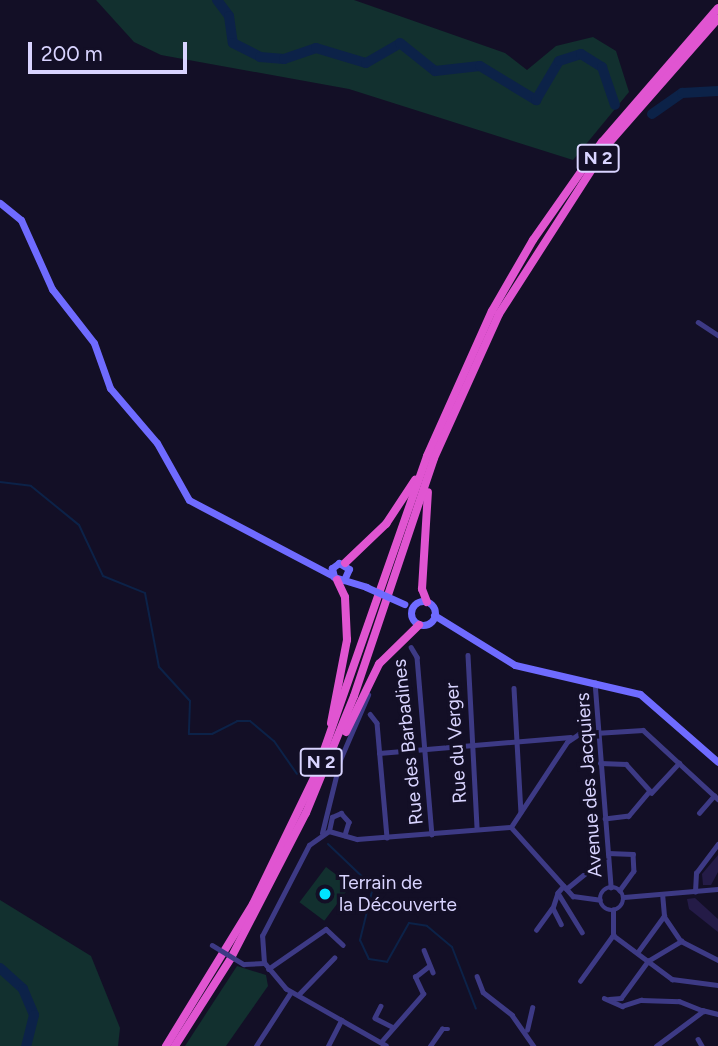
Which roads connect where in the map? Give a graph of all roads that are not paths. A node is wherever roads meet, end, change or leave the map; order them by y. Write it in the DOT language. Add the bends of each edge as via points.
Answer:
graph roads {
  1 [pos="718,8"];
  2 [pos="718,19"];
  3 [pos="0,203"];
  4 [pos="698,322"];
  5 [pos="718,335"];
  6 [pos="430,457"];
  7 [pos="310,563"];
  8 [pos="343,566"];
  9 [pos="338,578"];
  10 [pos="358,583"];
  11 [pos="428,602"];
  12 [pos="413,608"];
  13 [pos="433,617"];
  14 [pos="419,625"];
  15 [pos="411,647"];
  16 [pos="390,649"];
  17 [pos="468,656"];
  18 [pos="596,681"];
  19 [pos="514,688"];
  20 [pos="370,714"];
  21 [pos="598,732"];
  22 [pos="571,737"];
  23 [pos="515,742"];
  24 [pos="470,745"];
  25 [pos="425,749"];
  26 [pos="379,752"];
  27 [pos="718,762"];
  28 [pos="600,763"];
  29 [pos="679,763"];
  30 [pos="321,778"];
  31 [pos="649,795"];
  32 [pos="716,797"];
  33 [pos="521,813"];
  34 [pos="699,813"];
  35 [pos="605,819"];
  36 [pos="512,827"];
  37 [pos="477,829"];
  38 [pos="329,831"];
  39 [pos="322,833"];
  40 [pos="432,834"];
  41 [pos="345,835"];
  42 [pos="387,838"];
  43 [pos="718,845"];
  44 [pos="608,853"];
  45 [pos="586,873"];
  46 [pos="611,887"];
  47 [pos="565,888"];
  48 [pos="620,890"];
  49 [pos="717,891"];
  50 [pos="695,892"];
  51 [pos="558,893"];
  52 [pos="662,894"];
  53 [pos="624,897"];
  54 [pos="600,900"];
  55 [pos="253,904"];
  56 [pos="553,908"];
  57 [pos="613,910"];
  58 [pos="664,916"];
  59 [pos="561,924"];
  60 [pos="536,930"];
  61 [pos="582,932"];
  62 [pos="613,935"];
  63 [pos="681,941"];
  64 [pos="212,945"];
  65 [pos="343,945"];
  66 [pos="424,950"];
  67 [pos="637,953"];
  68 [pos="334,958"];
  69 [pos="718,960"];
  70 [pos="648,961"];
  71 [pos="264,963"];
  72 [pos="429,965"];
  73 [pos="268,969"];
  74 [pos="433,972"];
  75 [pos="477,976"];
  76 [pos="579,981"];
  77 [pos="718,985"];
  78 [pos="291,992"];
  79 [pos="298,995"];
  80 [pos="382,1006"];
  81 [pos="532,1008"];
  82 [pos="702,1010"];
  83 [pos="718,1014"];
  84 [pos="341,1020"];
  85 [pos="391,1026"];
  86 [pos="448,1029"];
  87 [pos="527,1031"];
  88 [pos="698,1039"];
  89 [pos="381,1042"];
  90 [pos="166,1046"];
  91 [pos="176,1046"];
  92 [pos="256,1046"];
  93 [pos="328,1046"];
  94 [pos="386,1046"];
  95 [pos="430,1046"];
  96 [pos="534,1046"];
  97 [pos="657,1046"];
  98 [pos="702,1046"];
  1 -- 6 [label="highway, N 2" via="602,142 533,240 475,344"];
  2 -- 6 [label="highway, N 2" via="608,144 538,246 481,349"];
  3 -- 7 [label="main road" via="21,220 52,289 94,343 110,388 157,443 189,500"];
  4 -- 5 [label="street"];
  6 -- 8 [label="highway" via="398,509"];
  6 -- 11 [label="highway" via="422,589"];
  6 -- 30 [label="highway, N 2"];
  6 -- 55 [label="highway, N 2" via="341,710"];
  7 -- 8 [label="main road"];
  7 -- 9 [label="main road"];
  8 -- 9 [label="main road"];
  8 -- 9 [label="main road"];
  8 -- 10 [label="main road"];
  9 -- 10 [label="main road"];
  9 -- 55 [label="highway" via="347,612 336,708"];
  10 -- 12 [label="main road, bridge"];
  11 -- 12 [label="main road"];
  11 -- 13 [label="main road"];
  12 -- 14 [label="main road"];
  13 -- 14 [label="main road"];
  13 -- 18 [label="main road" via="516,665"];
  14 -- 16 [label="highway"];
  15 -- 25 [label="street, Rue des Barbadines" via="418,657"];
  16 -- 30 [label="highway"];
  16 -- 39 [label="street" via="340,760"];
  17 -- 24 [label="street, Rue du Verger"];
  18 -- 21 [label="street, Avenue des Jacquiers"];
  18 -- 27 [label="main road" via="650,700"];
  19 -- 23 [label="street"];
  20 -- 26 [label="street" via="377,723"];
  21 -- 22 [label="street"];
  21 -- 28 [label="street, Avenue des Jacquiers"];
  21 -- 29 [label="street" via="643,730"];
  22 -- 23 [label="street"];
  22 -- 33 [label="street"];
  23 -- 24 [label="street"];
  23 -- 33 [label="street"];
  24 -- 25 [label="street"];
  24 -- 37 [label="street, Rue du Verger"];
  25 -- 26 [label="street"];
  25 -- 40 [label="street, Rue des Barbadines"];
  26 -- 42 [label="street"];
  28 -- 31 [label="street" via="629,766 649,785"];
  28 -- 35 [label="street, Avenue des Jacquiers"];
  29 -- 31 [label="street"];
  29 -- 32 [label="street"];
  30 -- 91 [label="highway, N 2" via="258,908"];
  31 -- 35 [label="street" via="629,816"];
  32 -- 34 [label="street"];
  33 -- 36 [label="street"];
  35 -- 44 [label="street, Avenue des Jacquiers"];
  36 -- 37 [label="street"];
  36 -- 47 [label="street"];
  37 -- 40 [label="street"];
  38 -- 39 [label="street"];
  38 -- 41 [label="street"];
  38 -- 41 [label="street" via="332,817 341,813 349,822"];
  39 -- 71 [label="street" via="309,845 262,936"];
  40 -- 42 [label="street"];
  41 -- 42 [label="street"];
  43 -- 50 [label="street" via="696,873"];
  44 -- 46 [label="street, Avenue des Jacquiers"];
  44 -- 48 [label="street" via="633,854 634,871"];
  45 -- 47 [label="street"];
  46 -- 48 [label="street"];
  46 -- 54 [label="street"];
  47 -- 51 [label="street"];
  47 -- 54 [label="street" via="580,899"];
  48 -- 53 [label="street"];
  49 -- 50 [label="street"];
  50 -- 52 [label="street"];
  51 -- 56 [label="street"];
  51 -- 61 [label="street"];
  52 -- 53 [label="street"];
  52 -- 58 [label="street"];
  53 -- 57 [label="street"];
  54 -- 57 [label="street"];
  55 -- 90 [label="highway, N 2"];
  56 -- 59 [label="street"];
  56 -- 60 [label="street"];
  57 -- 62 [label="street"];
  58 -- 63 [label="street"];
  58 -- 67 [label="street"];
  62 -- 67 [label="street"];
  62 -- 76 [label="street"];
  63 -- 69 [label="street"];
  63 -- 70 [label="street"];
  64 -- 71 [label="street, bridge" via="244,964"];
  65 -- 73 [label="street" via="326,929"];
  66 -- 72 [label="street"];
  67 -- 70 [label="street"];
  68 -- 79 [label="street"];
  70 -- 77 [label="street" via="685,984"];
  70 -- 82 [label="street" via="621,998 604,998 622,1006 641,1000 679,1001"];
  71 -- 73 [label="street"];
  72 -- 74 [label="street"];
  72 -- 85 [label="street" via="415,977 423,994"];
  73 -- 78 [label="street"];
  75 -- 87 [label="street" via="483,992"];
  78 -- 79 [label="street"];
  78 -- 92 [label="street"];
  79 -- 84 [label="street"];
  80 -- 85 [label="street" via="375,1017"];
  81 -- 87 [label="street"];
  82 -- 83 [label="street"];
  82 -- 97 [label="street"];
  84 -- 89 [label="street"];
  84 -- 93 [label="street"];
  85 -- 89 [label="street"];
  86 -- 95 [label="street" via="442,1029"];
  87 -- 96 [label="street"];
  88 -- 98 [label="street"];
  89 -- 94 [label="street"];
}
